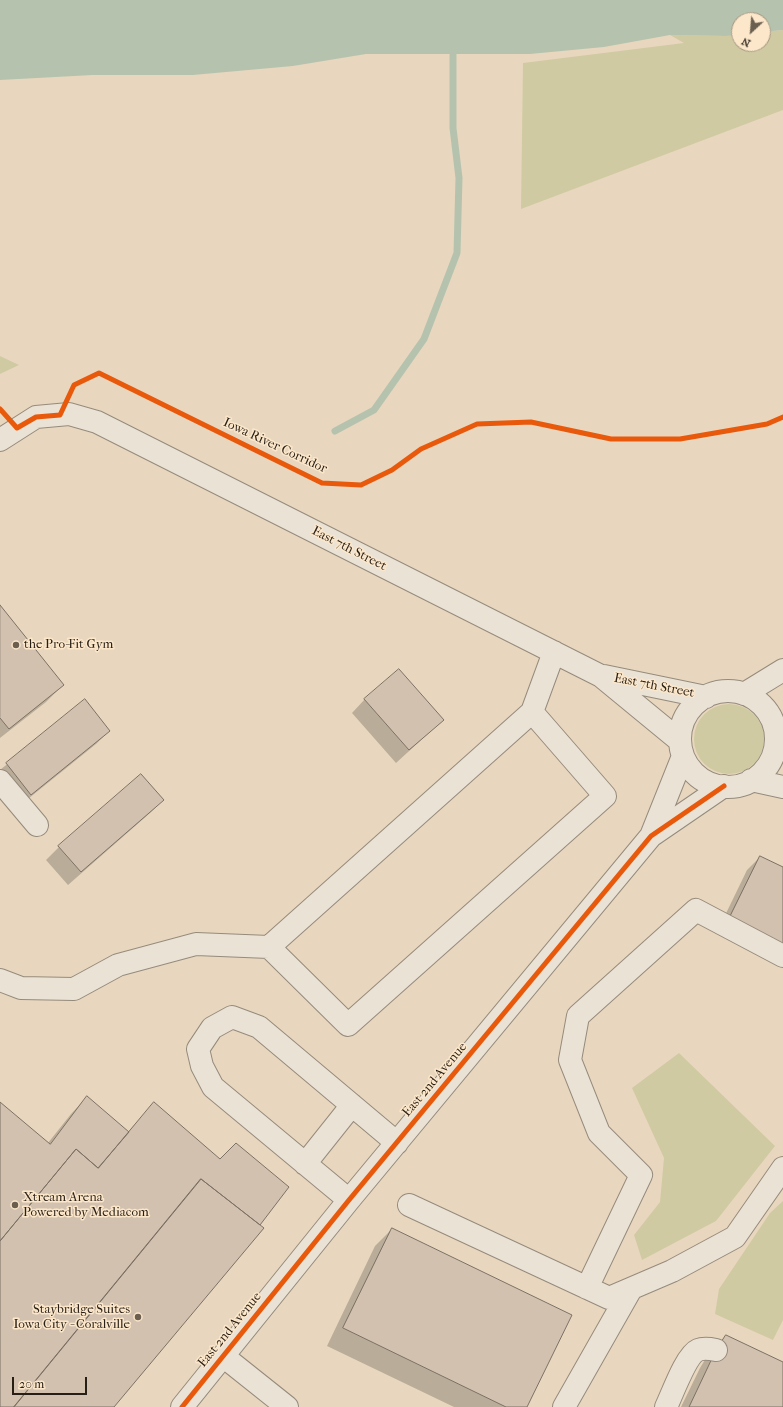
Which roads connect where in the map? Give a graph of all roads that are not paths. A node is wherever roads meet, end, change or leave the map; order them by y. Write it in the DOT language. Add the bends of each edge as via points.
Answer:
graph roads {
  1 [pos="0,440"];
  2 [pos="554,652"];
  3 [pos="783,670"];
  4 [pos="601,676"];
  5 [pos="744,694"];
  6 [pos="706,697"];
  7 [pos="532,712"];
  8 [pos="779,732"];
  9 [pos="682,749"];
  10 [pos="751,780"];
  11 [pos="0,781"];
  12 [pos="724,786"];
  13 [pos="783,787"];
  14 [pos="37,825"];
  15 [pos="651,836"];
  16 [pos="270,947"];
  17 [pos="783,956"];
  18 [pos="0,980"];
  19 [pos="352,1105"];
  20 [pos="397,1143"];
  21 [pos="305,1164"];
  22 [pos="783,1168"];
  23 [pos="349,1200"];
  24 [pos="408,1205"];
  25 [pos="588,1288"];
  26 [pos="631,1289"];
  27 [pos="716,1350"];
  28 [pos="223,1356"];
  29 [pos="182,1407"];
  30 [pos="287,1407"];
  31 [pos="564,1407"];
  32 [pos="666,1407"];
  1 -- 2 [label="street, East 7th Street" via="36,417 69,414 97,422"];
  2 -- 4 [label="street, East 7th Street"];
  2 -- 7 [label="street"];
  3 -- 5 [label="street"];
  4 -- 6 [label="street, East 7th Street"];
  4 -- 9 [label="street, East 7th Street"];
  5 -- 6 [label="street" via="728,691 713,693"];
  5 -- 8 [label="street" via="767,711"];
  6 -- 9 [label="street" via="699,700 688,712 681,726"];
  7 -- 16 [label="street"];
  7 -- 16 [label="street" via="606,796 348,1025"];
  8 -- 10 [label="street" via="768,765"];
  9 -- 12 [label="street" via="691,770 703,780"];
  9 -- 15 [label="street, East 2nd Avenue"];
  10 -- 12 [label="street" via="732,787"];
  10 -- 13 [label="street"];
  11 -- 14 [label="street"];
  12 -- 15 [label="street, East 2nd Avenue"];
  15 -- 20 [label="street, East 2nd Avenue"];
  16 -- 18 [label="street" via="196,944 118,965 74,989 21,988"];
  17 -- 25 [label="street" via="696,910 578,1016 570,1060 599,1133 642,1175"];
  19 -- 20 [label="street"];
  19 -- 21 [label="street"];
  19 -- 21 [label="street" via="259,1027 232,1017 212,1028 198,1049 202,1066 213,1087"];
  20 -- 23 [label="street, East 2nd Avenue"];
  21 -- 23 [label="street"];
  22 -- 26 [label="street" via="735,1237 672,1271"];
  23 -- 28 [label="street, East 2nd Avenue"];
  24 -- 25 [label="street"];
  25 -- 26 [label="street" via="609,1298"];
  26 -- 31 [label="street"];
  27 -- 32 [label="street" via="697,1350 689,1357"];
  28 -- 29 [label="street, East 2nd Avenue"];
  28 -- 30 [label="street"];
}
